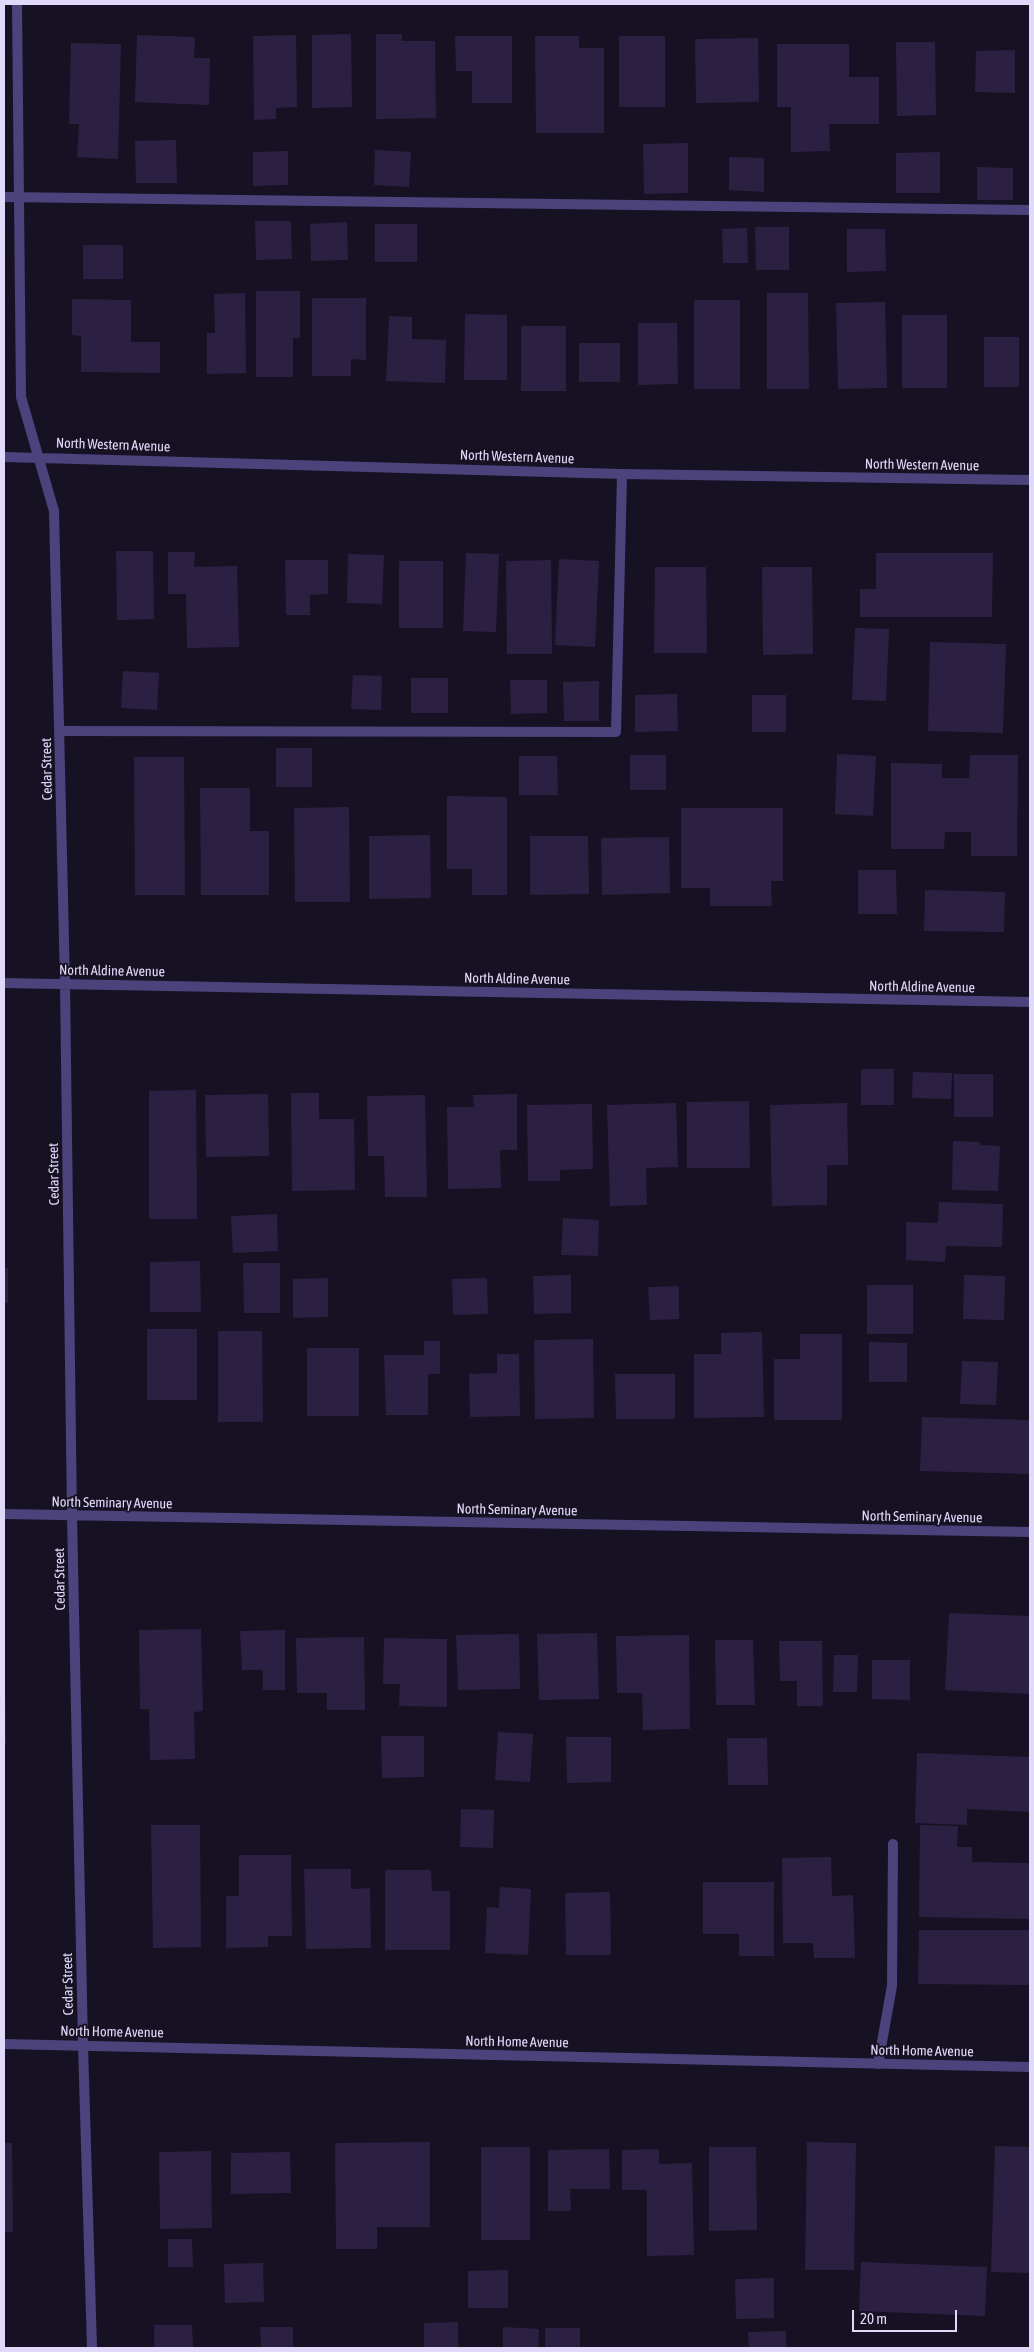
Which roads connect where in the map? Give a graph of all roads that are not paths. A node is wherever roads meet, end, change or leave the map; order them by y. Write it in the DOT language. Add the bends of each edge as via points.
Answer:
graph roads {
  1 [pos="17,4"];
  2 [pos="4,197"];
  3 [pos="19,198"];
  4 [pos="1030,210"];
  5 [pos="4,457"];
  6 [pos="40,457"];
  7 [pos="622,474"];
  8 [pos="1030,480"];
  9 [pos="60,730"];
  10 [pos="4,983"];
  11 [pos="65,984"];
  12 [pos="1030,1002"];
  13 [pos="4,1514"];
  14 [pos="72,1516"];
  15 [pos="1030,1532"];
  16 [pos="893,1844"];
  17 [pos="4,2044"];
  18 [pos="83,2045"];
  19 [pos="878,2064"];
  20 [pos="1030,2067"];
  21 [pos="92,2348"];
  1 -- 3 [label="street, Cedar Street"];
  2 -- 3 [label="street"];
  3 -- 4 [label="street"];
  3 -- 6 [label="street, Cedar Street" via="21,397"];
  5 -- 6 [label="street, North Western Avenue"];
  6 -- 7 [label="street, North Western Avenue"];
  6 -- 9 [label="street, Cedar Street" via="54,511"];
  7 -- 8 [label="street, North Western Avenue"];
  7 -- 9 [label="street" via="616,732"];
  9 -- 11 [label="street, Cedar Street"];
  10 -- 11 [label="street, North Aldine Avenue"];
  11 -- 12 [label="street, North Aldine Avenue"];
  11 -- 14 [label="street, Cedar Street"];
  13 -- 14 [label="street, North Seminary Avenue"];
  14 -- 15 [label="street, North Seminary Avenue"];
  14 -- 18 [label="street, Cedar Street"];
  16 -- 19 [label="street" via="892,1986"];
  17 -- 18 [label="street, North Home Avenue"];
  18 -- 19 [label="street, North Home Avenue"];
  18 -- 21 [label="street, Cedar Street"];
  19 -- 20 [label="street, North Home Avenue"];
}
